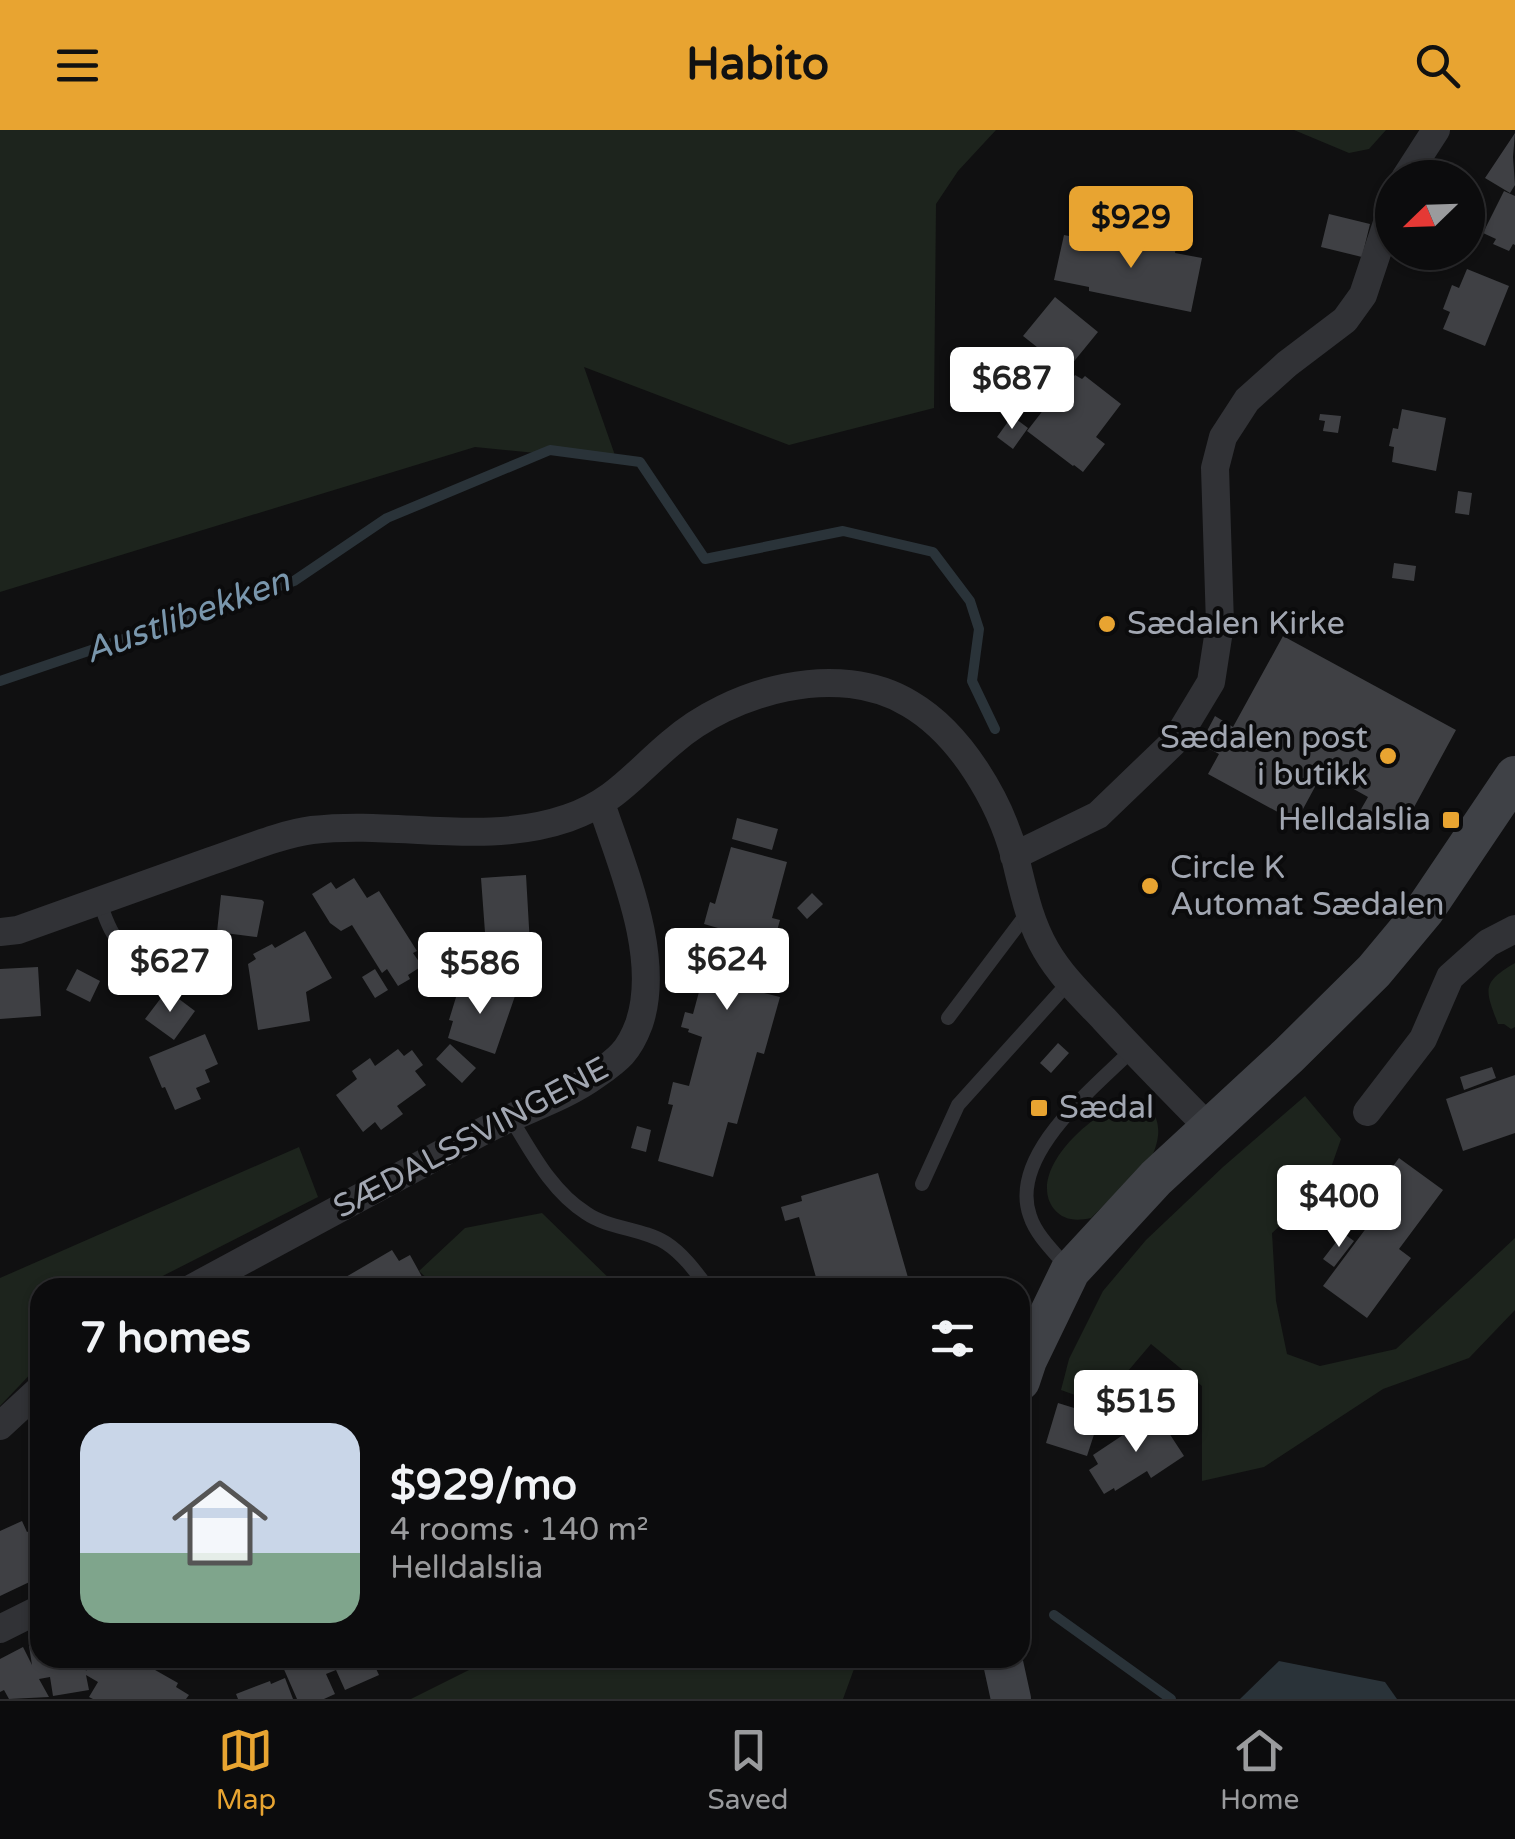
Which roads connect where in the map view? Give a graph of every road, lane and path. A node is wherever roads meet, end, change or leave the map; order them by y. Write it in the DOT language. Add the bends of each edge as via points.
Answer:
graph roads {
  1 [pos="1436,130"];
  2 [pos="1417,160"];
  3 [pos="1375,260"];
  4 [pos="1515,776"];
  5 [pos="601,802"];
  6 [pos="1014,856"];
  7 [pos="99,900"];
  8 [pos="1028,912"];
  9 [pos="1515,929"];
  10 [pos="0,932"];
  11 [pos="215,967"];
  12 [pos="1068,982"];
  13 [pos="948,1018"];
  14 [pos="1132,1050"];
  15 [pos="1367,1112"];
  16 [pos="510,1117"];
  17 [pos="1210,1128"];
  18 [pos="922,1184"];
  19 [pos="1070,1271"];
  20 [pos="211,1278"];
  21 [pos="700,1278"];
  22 [pos="1030,1354"];
  23 [pos="30,1399"];
  24 [pos="0,1426"];
  25 [pos="30,1614"];
  26 [pos="0,1628"];
  27 [pos="1004,1668"];
  28 [pos="1011,1699"];
  1 -- 2 [label="street"];
  3 -- 6 [label="street" via="1356,308 1248,400 1223,437 1215,468 1220,624 1211,682 1176,740 1098,815"];
  4 -- 17 [label="main road" via="1374,971"];
  5 -- 6 [label="street" via="710,714 794,684 845,684 910,704 940,728 990,796"];
  5 -- 7 [label="street" via="516,831 310,830"];
  5 -- 16 [label="street, SÆDALSSVINGENE" via="644,947 647,986 639,1023 626,1053 597,1075"];
  6 -- 8 [label="street"];
  7 -- 10 [label="street"];
  7 -- 11 [label="lane" via="120,943"];
  8 -- 12 [label="street"];
  8 -- 13 [label="lane"];
  9 -- 15 [label="street" via="1450,977 1422,1038"];
  12 -- 14 [label="street"];
  12 -- 18 [label="lane" via="958,1105"];
  14 -- 17 [label="street"];
  14 -- 19 [label="lane" via="1033,1160 1029,1216"];
  16 -- 20 [label="street, SÆDALSSVINGENE"];
  16 -- 21 [label="lane" via="568,1199 589,1216 664,1242"];
  17 -- 19 [label="main road"];
  19 -- 22 [label="main road"];
  23 -- 24 [label="street"];
  25 -- 26 [label="street"];
  27 -- 28 [label="main road"];
}
